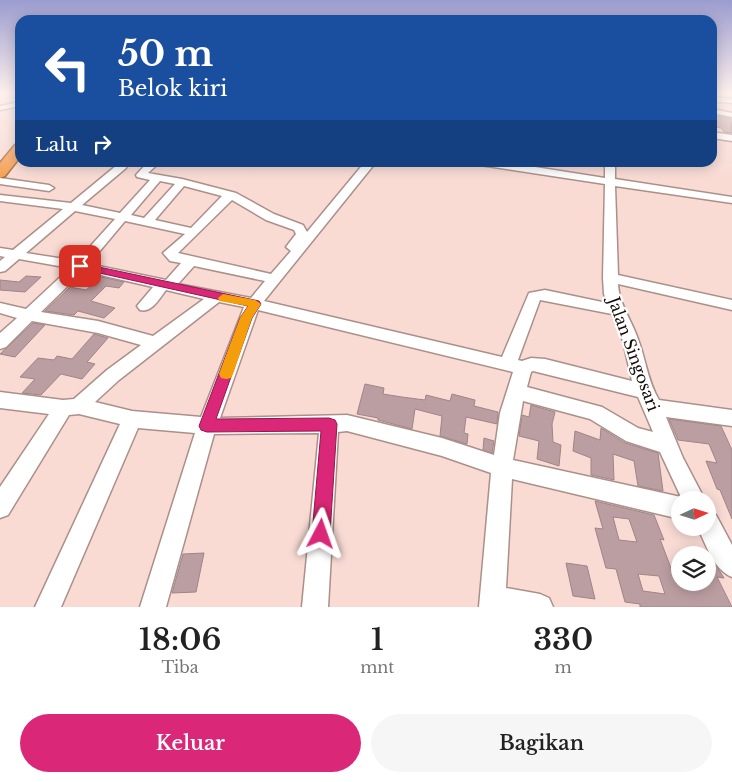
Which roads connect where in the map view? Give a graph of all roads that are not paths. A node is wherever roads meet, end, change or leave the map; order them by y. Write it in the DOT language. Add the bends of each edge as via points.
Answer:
graph roads {
  1 [pos="717,136"];
  2 [pos="732,138"];
  3 [pos="15,142"];
  4 [pos="15,156"];
  5 [pos="0,159"];
  6 [pos="119,167"];
  7 [pos="150,167"];
  8 [pos="367,167"];
  9 [pos="514,167"];
  10 [pos="610,167"];
  11 [pos="0,173"];
  12 [pos="156,179"];
  13 [pos="0,181"];
  14 [pos="182,182"];
  15 [pos="611,183"];
  16 [pos="49,188"];
  17 [pos="232,195"];
  18 [pos="0,198"];
  19 [pos="732,200"];
  20 [pos="74,207"];
  21 [pos="124,218"];
  22 [pos="146,223"];
  23 [pos="194,232"];
  24 [pos="8,254"];
  25 [pos="192,261"];
  26 [pos="80,266"];
  27 [pos="0,268"];
  28 [pos="266,277"];
  29 [pos="610,278"];
  30 [pos="167,285"];
  31 [pos="216,297"];
  32 [pos="250,303"];
  33 [pos="732,305"];
  34 [pos="144,306"];
  35 [pos="0,308"];
  36 [pos="617,310"];
  37 [pos="27,315"];
  38 [pos="0,343"];
  39 [pos="156,343"];
  40 [pos="516,366"];
  41 [pos="517,392"];
  42 [pos="649,399"];
  43 [pos="2,404"];
  44 [pos="71,407"];
  45 [pos="732,418"];
  46 [pos="132,419"];
  47 [pos="329,424"];
  48 [pos="207,426"];
  49 [pos="667,445"];
  50 [pos="502,467"];
  51 [pos="690,491"];
  52 [pos="671,506"];
  53 [pos="0,507"];
  54 [pos="716,536"];
  55 [pos="729,557"];
  56 [pos="492,603"];
  57 [pos="48,607"];
  58 [pos="153,607"];
  59 [pos="315,607"];
  60 [pos="540,607"];
  1 -- 2 [label="street"];
  3 -- 5 [label="highway"];
  4 -- 11 [label="highway"];
  6 -- 20 [label="street"];
  7 -- 12 [label="street" via="141,175"];
  8 -- 32 [label="street"];
  9 -- 15 [label="street"];
  10 -- 15 [label="street, Jalan Singosari"];
  12 -- 14 [label="street"];
  12 -- 21 [label="street"];
  13 -- 16 [label="street"];
  14 -- 17 [label="street"];
  14 -- 22 [label="street"];
  15 -- 19 [label="street"];
  15 -- 29 [label="street, Jalan Singosari"];
  17 -- 23 [label="street" via="225,198"];
  17 -- 28 [label="street" via="301,231 300,238"];
  18 -- 20 [label="street"];
  20 -- 21 [label="street"];
  20 -- 24 [label="street"];
  21 -- 22 [label="street"];
  21 -- 26 [label="street"];
  22 -- 23 [label="street"];
  23 -- 25 [label="street" via="170,252 176,258"];
  24 -- 26 [label="street"];
  24 -- 27 [label="street"];
  25 -- 28 [label="street"];
  25 -- 30 [label="street"];
  26 -- 30 [label="street"];
  26 -- 37 [label="street"];
  28 -- 32 [label="street"];
  29 -- 33 [label="street"];
  29 -- 36 [label="street, Jalan Singosari"];
  30 -- 31 [label="street"];
  30 -- 34 [label="street"];
  31 -- 32 [label="street"];
  31 -- 39 [label="street"];
  32 -- 40 [label="street"];
  32 -- 48 [label="street"];
  35 -- 37 [label="street"];
  36 -- 40 [label="street" via="538,295 532,300"];
  36 -- 42 [label="street, Jalan Singosari" via="631,341"];
  37 -- 38 [label="street"];
  37 -- 39 [label="street" via="98,327"];
  39 -- 44 [label="street"];
  40 -- 41 [label="street"];
  40 -- 42 [label="street" via="540,365"];
  41 -- 49 [label="street" via="595,413 633,435"];
  41 -- 50 [label="street" via="510,413"];
  42 -- 45 [label="street"];
  42 -- 49 [label="street, Jalan Singosari"];
  43 -- 44 [label="street"];
  44 -- 46 [label="street"];
  44 -- 53 [label="street"];
  46 -- 48 [label="street"];
  46 -- 57 [label="street"];
  47 -- 48 [label="street"];
  47 -- 50 [label="street" via="361,426"];
  47 -- 59 [label="street"];
  48 -- 58 [label="street"];
  49 -- 51 [label="street, Jalan Singosari"];
  50 -- 52 [label="street"];
  50 -- 56 [label="street"];
  54 -- 55 [label="street"];
  56 -- 60 [label="street"];
}
